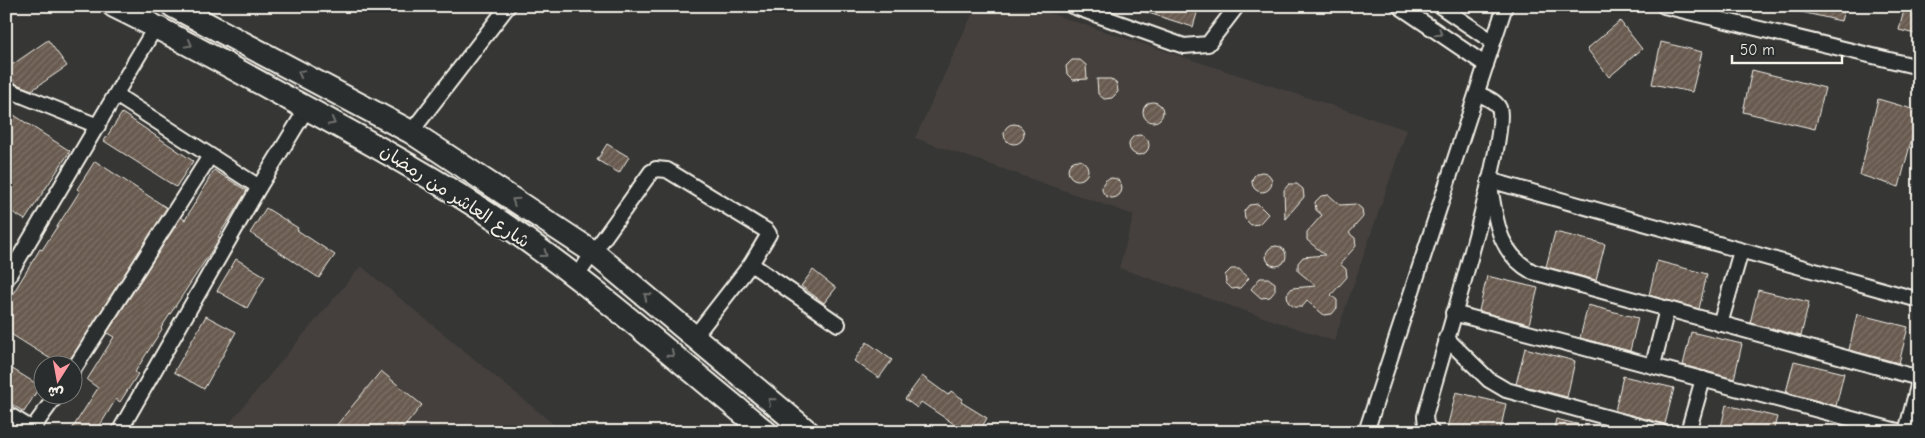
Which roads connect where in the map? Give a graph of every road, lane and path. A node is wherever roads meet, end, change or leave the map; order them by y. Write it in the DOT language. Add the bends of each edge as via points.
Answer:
graph roads {
  1 [pos="114,6"];
  2 [pos="173,6"];
  3 [pos="508,6"];
  4 [pos="1072,6"];
  5 [pos="1237,6"];
  6 [pos="1399,6"];
  7 [pos="1440,6"];
  8 [pos="1504,6"];
  9 [pos="1664,6"];
  10 [pos="156,26"];
  11 [pos="1493,42"];
  12 [pos="1486,65"];
  13 [pos="1919,66"];
  14 [pos="6,89"];
  15 [pos="1477,93"];
  16 [pos="116,96"];
  17 [pos="307,108"];
  18 [pos="98,126"];
  19 [pos="411,132"];
  20 [pos="210,156"];
  21 [pos="1489,180"];
  22 [pos="259,188"];
  23 [pos="593,252"];
  24 [pos="1741,252"];
  25 [pos="751,264"];
  26 [pos="576,277"];
  27 [pos="6,280"];
  28 [pos="1919,300"];
  29 [pos="1667,309"];
  30 [pos="1453,313"];
  31 [pos="838,324"];
  32 [pos="1720,324"];
  33 [pos="696,336"];
  34 [pos="1446,338"];
  35 [pos="82,356"];
  36 [pos="1653,365"];
  37 [pos="1919,378"];
  38 [pos="1703,379"];
  39 [pos="1919,382"];
  40 [pos="50,406"];
  41 [pos="6,414"];
  42 [pos="759,428"];
  43 [pos="1636,429"];
  44 [pos="34,430"];
  45 [pos="119,432"];
  46 [pos="808,432"];
  47 [pos="1366,432"];
  48 [pos="1432,432"];
  49 [pos="1661,432"];
  50 [pos="1688,432"];
  51 [pos="1901,432"];
  52 [pos="1906,432"];
  1 -- 10 [label="main road, شارع العاشر من رمضان"];
  19 -- 2 [label="main road, شارع العاشر من رمضان, one-way"];
  3 -- 19 [label="street"];
  4 -- 5 [label="street" via="1192,47 1208,44"];
  6 -- 12 [label="street, one-way"];
  7 -- 11 [label="street"];
  8 -- 11 [label="street"];
  9 -- 13 [label="street"];
  10 -- 16 [label="street"];
  10 -- 17 [label="main road, شارع العاشر من رمضان, one-way"];
  11 -- 12 [label="street"];
  12 -- 15 [label="street"];
  14 -- 18 [label="street"];
  15 -- 21 [label="street" via="1495,102 1500,116"];
  15 -- 47 [label="street"];
  16 -- 18 [label="street"];
  16 -- 20 [label="street"];
  17 -- 22 [label="street"];
  17 -- 26 [label="main road, شارع العاشر من رمضان, one-way" via="445,186"];
  18 -- 27 [label="street"];
  23 -- 19 [label="main road, شارع العاشر من رمضان, one-way"];
  20 -- 22 [label="street"];
  20 -- 35 [label="street"];
  21 -- 24 [label="street"];
  21 -- 29 [label="street" via="1500,236 1519,265 1533,272"];
  21 -- 30 [label="street"];
  22 -- 45 [label="street"];
  23 -- 25 [label="street" via="651,172 662,168 767,231 768,236"];
  23 -- 26 [label="street"];
  33 -- 23 [label="main road, شارع العاشر من رمضان, one-way"];
  24 -- 28 [label="street"];
  24 -- 32 [label="street"];
  25 -- 31 [label="street"];
  25 -- 33 [label="street"];
  26 -- 42 [label="main road, شارع العاشر من رمضان, one-way"];
  29 -- 32 [label="street"];
  29 -- 36 [label="street"];
  30 -- 34 [label="street"];
  30 -- 36 [label="street"];
  32 -- 37 [label="street"];
  46 -- 33 [label="main road, شارع العاشر من رمضان, one-way"];
  34 -- 43 [label="street" via="1480,372 1506,390"];
  34 -- 48 [label="street" via="1425,416 1426,425"];
  36 -- 38 [label="street"];
  38 -- 50 [label="street"];
  38 -- 51 [label="street"];
  39 -- 52 [label="street"];
  40 -- 44 [label="street"];
  41 -- 44 [label="street"];
  43 -- 49 [label="street"];
}
